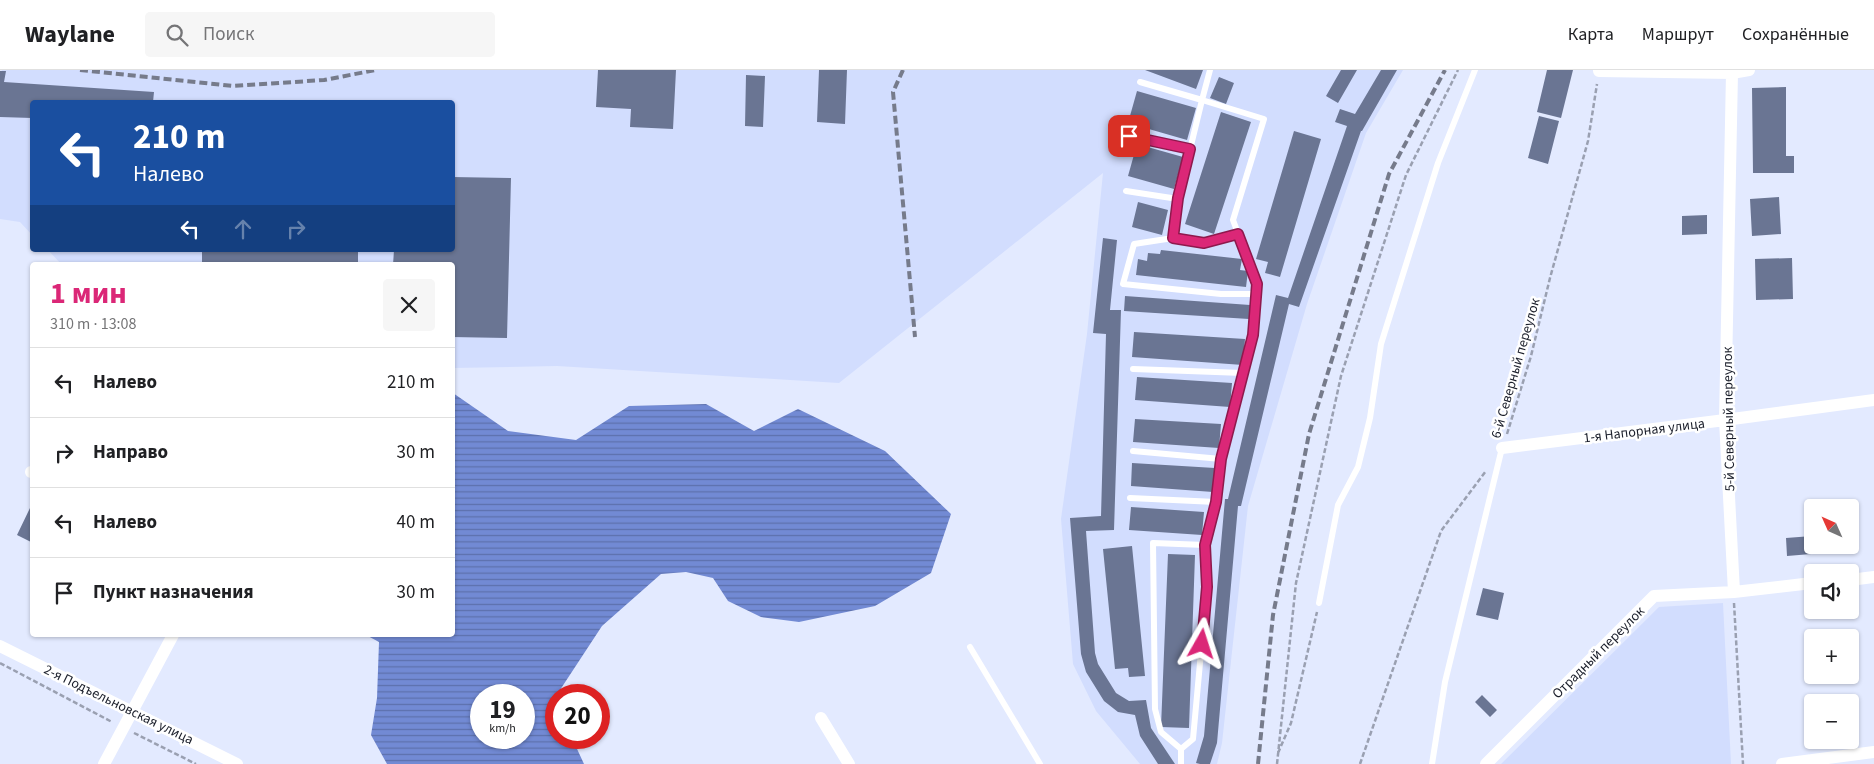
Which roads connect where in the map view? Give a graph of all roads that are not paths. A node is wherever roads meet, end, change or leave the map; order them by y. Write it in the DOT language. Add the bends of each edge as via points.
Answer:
graph roads {
  1 [pos="1210,70"];
  2 [pos="1475,70"];
  3 [pos="1749,70"];
  4 [pos="1599,71"];
  5 [pos="1732,73"];
  6 [pos="1140,82"];
  7 [pos="1202,100"];
  8 [pos="1129,136"];
  9 [pos="1190,149"];
  10 [pos="1126,190"];
  11 [pos="1178,198"];
  12 [pos="1238,234"];
  13 [pos="1173,238"];
  14 [pos="1256,294"];
  15 [pos="1134,369"];
  16 [pos="1243,373"];
  17 [pos="1874,400"];
  18 [pos="1725,420"];
  19 [pos="1502,448"];
  20 [pos="1133,451"];
  21 [pos="1221,459"];
  22 [pos="1130,498"];
  23 [pos="1216,502"];
  24 [pos="1205,545"];
  25 [pos="1874,577"];
  26 [pos="1859,579"];
  27 [pos="1804,585"];
  28 [pos="1734,592"];
  29 [pos="1319,603"];
  30 [pos="172,637"];
  31 [pos="0,646"];
  32 [pos="970,647"];
  33 [pos="133,711"];
  34 [pos="821,718"];
  35 [pos="1182,749"];
  36 [pos="1874,752"];
  37 [pos="104,764"];
  38 [pos="237,764"];
  39 [pos="849,764"];
  40 [pos="1040,764"];
  41 [pos="1181,764"];
  42 [pos="1432,764"];
  43 [pos="1486,764"];
  44 [pos="1782,764"];
  1 -- 7 [label="lane"];
  2 -- 29 [label="lane" via="1438,163 1381,344 1370,418 1358,467 1338,505"];
  3 -- 5 [label="street"];
  4 -- 5 [label="street"];
  5 -- 18 [label="street, 5-й Северный переулок"];
  6 -- 7 [label="lane"];
  7 -- 9 [label="lane"];
  7 -- 12 [label="lane" via="1264,119 1233,220"];
  8 -- 9 [label="lane"];
  9 -- 11 [label="lane"];
  10 -- 11 [label="lane"];
  11 -- 13 [label="lane"];
  12 -- 13 [label="lane" via="1204,243"];
  12 -- 14 [label="lane" via="1257,284"];
  13 -- 14 [label="lane" via="1134,244 1123,284 1221,294"];
  14 -- 16 [label="lane" via="1253,335"];
  15 -- 16 [label="lane"];
  16 -- 21 [label="lane"];
  17 -- 18 [label="street, 1-я Напорная улица"];
  18 -- 19 [label="street, 1-я Напорная улица"];
  18 -- 28 [label="street, 5-й Северный переулок"];
  19 -- 42 [label="lane" via="1445,682"];
  20 -- 21 [label="lane"];
  21 -- 23 [label="lane"];
  22 -- 23 [label="lane"];
  23 -- 24 [label="lane"];
  24 -- 35 [label="lane" via="1207,587 1192,739"];
  24 -- 35 [label="lane" via="1153,544 1156,710 1161,732"];
  25 -- 26 [label="street"];
  27 -- 28 [label="street, Отрадный переулок"];
  28 -- 43 [label="street, Отрадный переулок" via="1654,596"];
  30 -- 33 [label="street"];
  31 -- 33 [label="street, 2-я Подъельновская улица"];
  32 -- 40 [label="lane"];
  33 -- 37 [label="street"];
  33 -- 38 [label="street, 2-я Подъельновская улица"];
  34 -- 39 [label="street"];
  35 -- 41 [label="lane"];
  36 -- 44 [label="street"];
}
